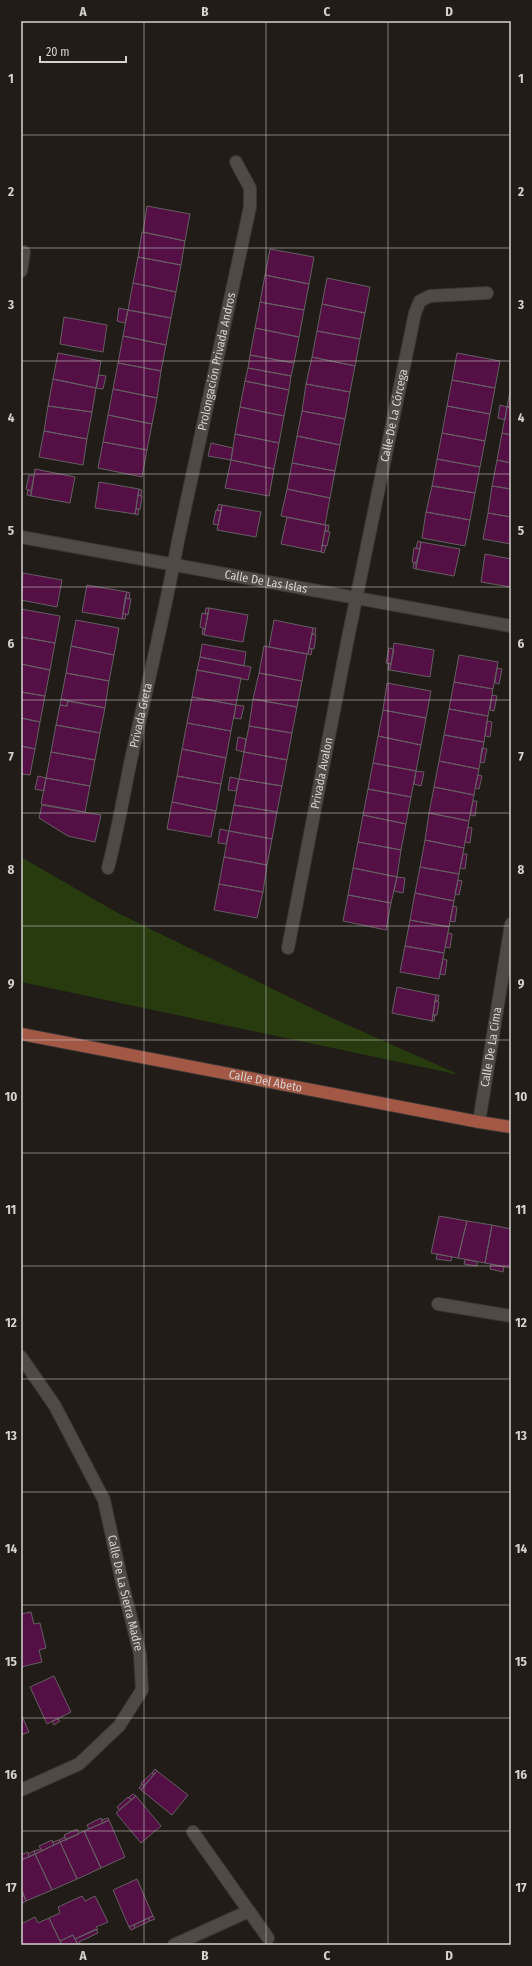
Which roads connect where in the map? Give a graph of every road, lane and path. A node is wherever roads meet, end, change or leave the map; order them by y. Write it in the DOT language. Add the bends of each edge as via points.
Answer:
graph roads {
  1 [pos="236,162"];
  2 [pos="24,252"];
  3 [pos="21,271"];
  4 [pos="487,293"];
  5 [pos="21,537"];
  6 [pos="174,564"];
  7 [pos="357,598"];
  8 [pos="511,626"];
  9 [pos="108,868"];
  10 [pos="511,924"];
  11 [pos="288,948"];
  12 [pos="21,1034"];
  13 [pos="479,1122"];
  14 [pos="511,1127"];
  15 [pos="438,1304"];
  16 [pos="511,1316"];
  17 [pos="21,1357"];
  18 [pos="21,1790"];
  19 [pos="193,1832"];
  20 [pos="249,1910"];
  21 [pos="268,1938"];
  22 [pos="174,1945"];
  1 -- 6 [label="street, Prolongación Privada Andros" via="250,188 250,207"];
  2 -- 3 [label="street"];
  4 -- 7 [label="street, Calle De La Córcega" via="430,296 420,301 415,313"];
  5 -- 6 [label="street, Calle De Las Islas"];
  6 -- 7 [label="street, Calle De Las Islas"];
  6 -- 9 [label="street, Privada Greta"];
  7 -- 8 [label="street, Calle De Las Islas"];
  7 -- 11 [label="street, Privada Avalon"];
  10 -- 13 [label="street, Calle De La Cima"];
  12 -- 13 [label="main road, Calle Del Abeto"];
  13 -- 14 [label="main road, Calle Del Abeto"];
  15 -- 16 [label="street"];
  17 -- 18 [label="street, Calle De La Sierra Madre" via="55,1406 104,1500 140,1654 142,1690 119,1726 79,1764"];
  19 -- 20 [label="street"];
  20 -- 21 [label="street"];
  20 -- 22 [label="street"];
}
